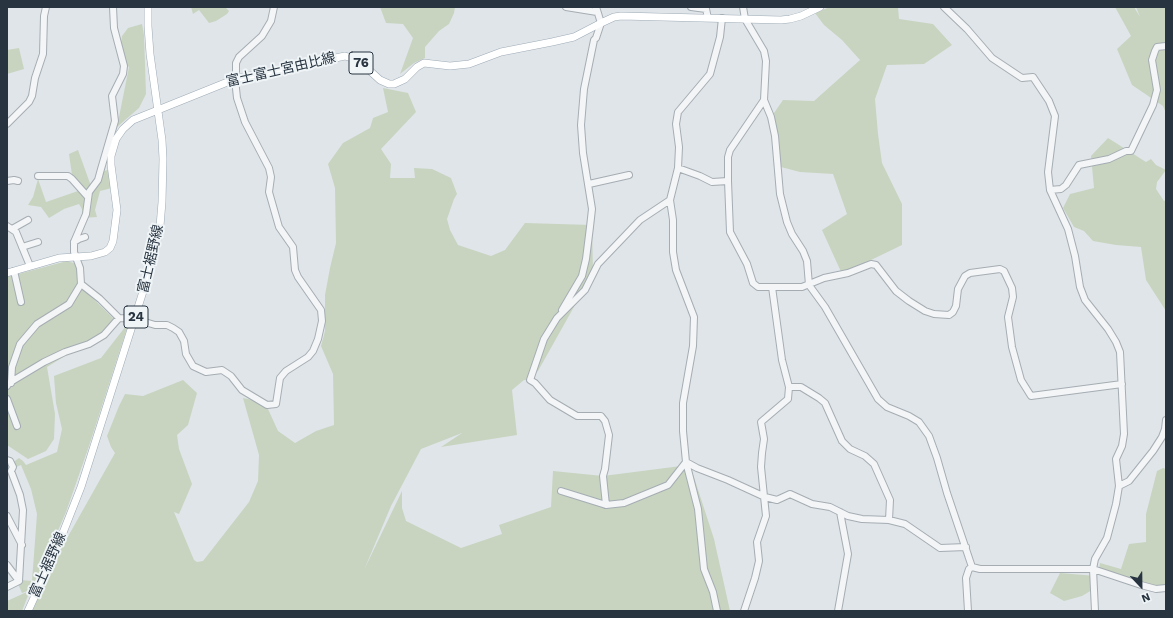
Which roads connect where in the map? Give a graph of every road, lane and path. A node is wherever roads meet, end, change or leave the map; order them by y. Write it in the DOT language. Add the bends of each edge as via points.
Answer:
graph roads {
  1 [pos="46,7"];
  2 [pos="113,7"];
  3 [pos="148,7"];
  4 [pos="274,7"];
  5 [pos="566,7"];
  6 [pos="691,7"];
  7 [pos="743,7"];
  8 [pos="820,7"];
  9 [pos="944,7"];
  10 [pos="597,10"];
  11 [pos="708,18"];
  12 [pos="722,18"];
  13 [pos="745,19"];
  14 [pos="601,23"];
  15 [pos="1166,46"];
  16 [pos="236,79"];
  17 [pos="764,100"];
  18 [pos="157,111"];
  19 [pos="7,124"];
  20 [pos="678,168"];
  21 [pos="630,175"];
  22 [pos="38,176"];
  23 [pos="7,181"];
  24 [pos="18,181"];
  25 [pos="728,181"];
  26 [pos="589,184"];
  27 [pos="1050,190"];
  28 [pos="88,198"];
  29 [pos="670,200"];
  30 [pos="28,220"];
  31 [pos="10,227"];
  32 [pos="85,236"];
  33 [pos="38,242"];
  34 [pos="74,242"];
  35 [pos="22,247"];
  36 [pos="76,256"];
  37 [pos="30,266"];
  38 [pos="10,272"];
  39 [pos="81,284"];
  40 [pos="809,285"];
  41 [pos="772,287"];
  42 [pos="21,302"];
  43 [pos="119,318"];
  44 [pos="557,318"];
  45 [pos="135,319"];
  46 [pos="9,384"];
  47 [pos="1122,384"];
  48 [pos="789,387"];
  49 [pos="7,399"];
  50 [pos="1166,420"];
  51 [pos="17,426"];
  52 [pos="7,460"];
  53 [pos="686,462"];
  54 [pos="9,472"];
  55 [pos="1119,486"];
  56 [pos="561,491"];
  57 [pos="765,497"];
  58 [pos="606,505"];
  59 [pos="840,512"];
  60 [pos="7,516"];
  61 [pos="888,520"];
  62 [pos="22,545"];
  63 [pos="966,548"];
  64 [pos="7,565"];
  65 [pos="972,567"];
  66 [pos="1093,569"];
  67 [pos="19,581"];
  68 [pos="7,587"];
  69 [pos="1166,588"];
  70 [pos="28,611"];
  71 [pos="717,611"];
  72 [pos="744,611"];
  73 [pos="838,611"];
  74 [pos="968,611"];
  75 [pos="1095,611"];
  1 -- 19 [label="street" via="43,54 34,78 32,96"];
  2 -- 28 [label="street" via="114,28 124,66 123,74 112,96 115,121 98,180 89,192"];
  3 -- 18 [label="main road, 富士裾野線 / 24"];
  4 -- 16 [label="street" via="271,21 262,36 239,57 236,63"];
  5 -- 10 [label="street"];
  6 -- 11 [label="street" via="706,9"];
  7 -- 13 [label="street"];
  8 -- 13 [label="main road, 富士富士宮由比線 / 76" via="790,19"];
  9 -- 27 [label="street" via="992,58 1022,78 1033,77 1049,101 1055,116 1048,172"];
  10 -- 14 [label="street"];
  11 -- 12 [label="main road, 富士富士宮由比線 / 76"];
  11 -- 14 [label="main road, 富士富士宮由比線 / 76" via="629,15 614,17"];
  12 -- 13 [label="main road, 富士富士宮由比線 / 76"];
  12 -- 20 [label="street" via="720,37 710,74 678,112"];
  13 -- 17 [label="street" via="764,51"];
  14 -- 16 [label="main road, 富士富士宮由比線 / 76" via="574,37 501,52 469,64 450,66 424,63 417,66 405,79 394,84 380,80 351,56"];
  14 -- 26 [label="street" via="594,40 584,88 581,125"];
  15 -- 27 [label="street" via="1157,47 1155,51 1152,60 1156,90 1153,105 1130,151 1109,159 1079,165 1066,185 1061,189"];
  16 -- 18 [label="main road, 富士富士宮由比線 / 76"];
  16 -- 45 [label="street" via="237,98 245,122 269,168 269,192 279,227 293,247 298,277 321,310 322,321 313,351 280,378 276,404 267,405 242,390 231,376 222,370 206,372 193,366 186,354 184,341 174,328"];
  17 -- 25 [label="street" via="730,150"];
  17 -- 40 [label="street" via="771,116 775,136 780,194 787,222 807,261"];
  18 -- 36 [label="main road, 富士富士宮由比線 / 76" via="133,120 123,129 112,147 111,165 117,210 110,248 99,254"];
  18 -- 45 [label="main road, 富士裾野線 / 24" via="162,140 164,180 160,220 153,260"];
  20 -- 25 [label="street" via="712,182"];
  20 -- 29 [label="street"];
  21 -- 26 [label="street"];
  22 -- 28 [label="street" via="68,176"];
  23 -- 24 [label="street"];
  25 -- 41 [label="street" via="730,232 754,283 758,287"];
  26 -- 44 [label="street" via="592,209 582,276"];
  27 -- 47 [label="street" via="1068,229 1085,300 1108,329 1120,352"];
  28 -- 34 [label="street" via="86,214"];
  29 -- 44 [label="street" via="640,220 629,231 598,264 585,290"];
  29 -- 53 [label="street" via="675,264 694,317 693,346 683,403"];
  30 -- 31 [label="street"];
  31 -- 35 [label="street" via="16,232"];
  32 -- 34 [label="street"];
  33 -- 35 [label="street"];
  34 -- 36 [label="street"];
  35 -- 37 [label="street"];
  36 -- 37 [label="main road, 富士富士宮由比線 / 76"];
  36 -- 39 [label="street"];
  37 -- 38 [label="main road, 富士富士宮由比線 / 76"];
  38 -- 42 [label="street"];
  39 -- 43 [label="street"];
  39 -- 46 [label="street" via="69,304 37,324 20,344"];
  40 -- 41 [label="street"];
  40 -- 47 [label="street" via="824,278 848,273 871,264 876,265 896,291 905,298 925,311 949,315 956,306 958,289 965,276 1000,269 1004,271 1012,288 1009,331 1021,380 1031,396"];
  40 -- 63 [label="street" via="825,307 878,399 888,408 919,422 929,436"];
  41 -- 48 [label="street" via="782,360"];
  43 -- 45 [label="street"];
  43 -- 46 [label="street" via="104,335 89,344 44,362"];
  44 -- 58 [label="street" via="544,339 530,380 550,400 577,416 601,416 605,421 609,435 603,476"];
  45 -- 70 [label="main road, 富士裾野線 / 24" via="81,487"];
  47 -- 55 [label="street" via="1124,434 1116,459"];
  48 -- 57 [label="street" via="788,399 761,422 764,439 761,467"];
  48 -- 61 [label="street" via="801,387 825,403 842,441 874,464 890,500"];
  49 -- 51 [label="street"];
  50 -- 55 [label="street" via="1162,437 1153,451 1129,481"];
  52 -- 54 [label="street" via="13,467"];
  53 -- 57 [label="street"];
  53 -- 58 [label="street" via="668,485 624,503"];
  53 -- 71 [label="street" via="698,509 704,569"];
  54 -- 62 [label="street" via="20,495 23,510"];
  55 -- 66 [label="street" via="1107,538"];
  56 -- 58 [label="street"];
  57 -- 59 [label="street" via="777,500 790,494"];
  57 -- 72 [label="street" via="766,516 758,542 759,561"];
  59 -- 61 [label="street" via="862,519"];
  59 -- 73 [label="street" via="848,554"];
  60 -- 62 [label="street"];
  61 -- 63 [label="street" via="905,524 940,548"];
  62 -- 67 [label="street"];
  63 -- 65 [label="street"];
  64 -- 67 [label="street"];
  65 -- 66 [label="street"];
  65 -- 74 [label="street" via="966,578"];
  66 -- 69 [label="street" via="1156,589"];
  66 -- 75 [label="street"];
  67 -- 68 [label="street"];
}
